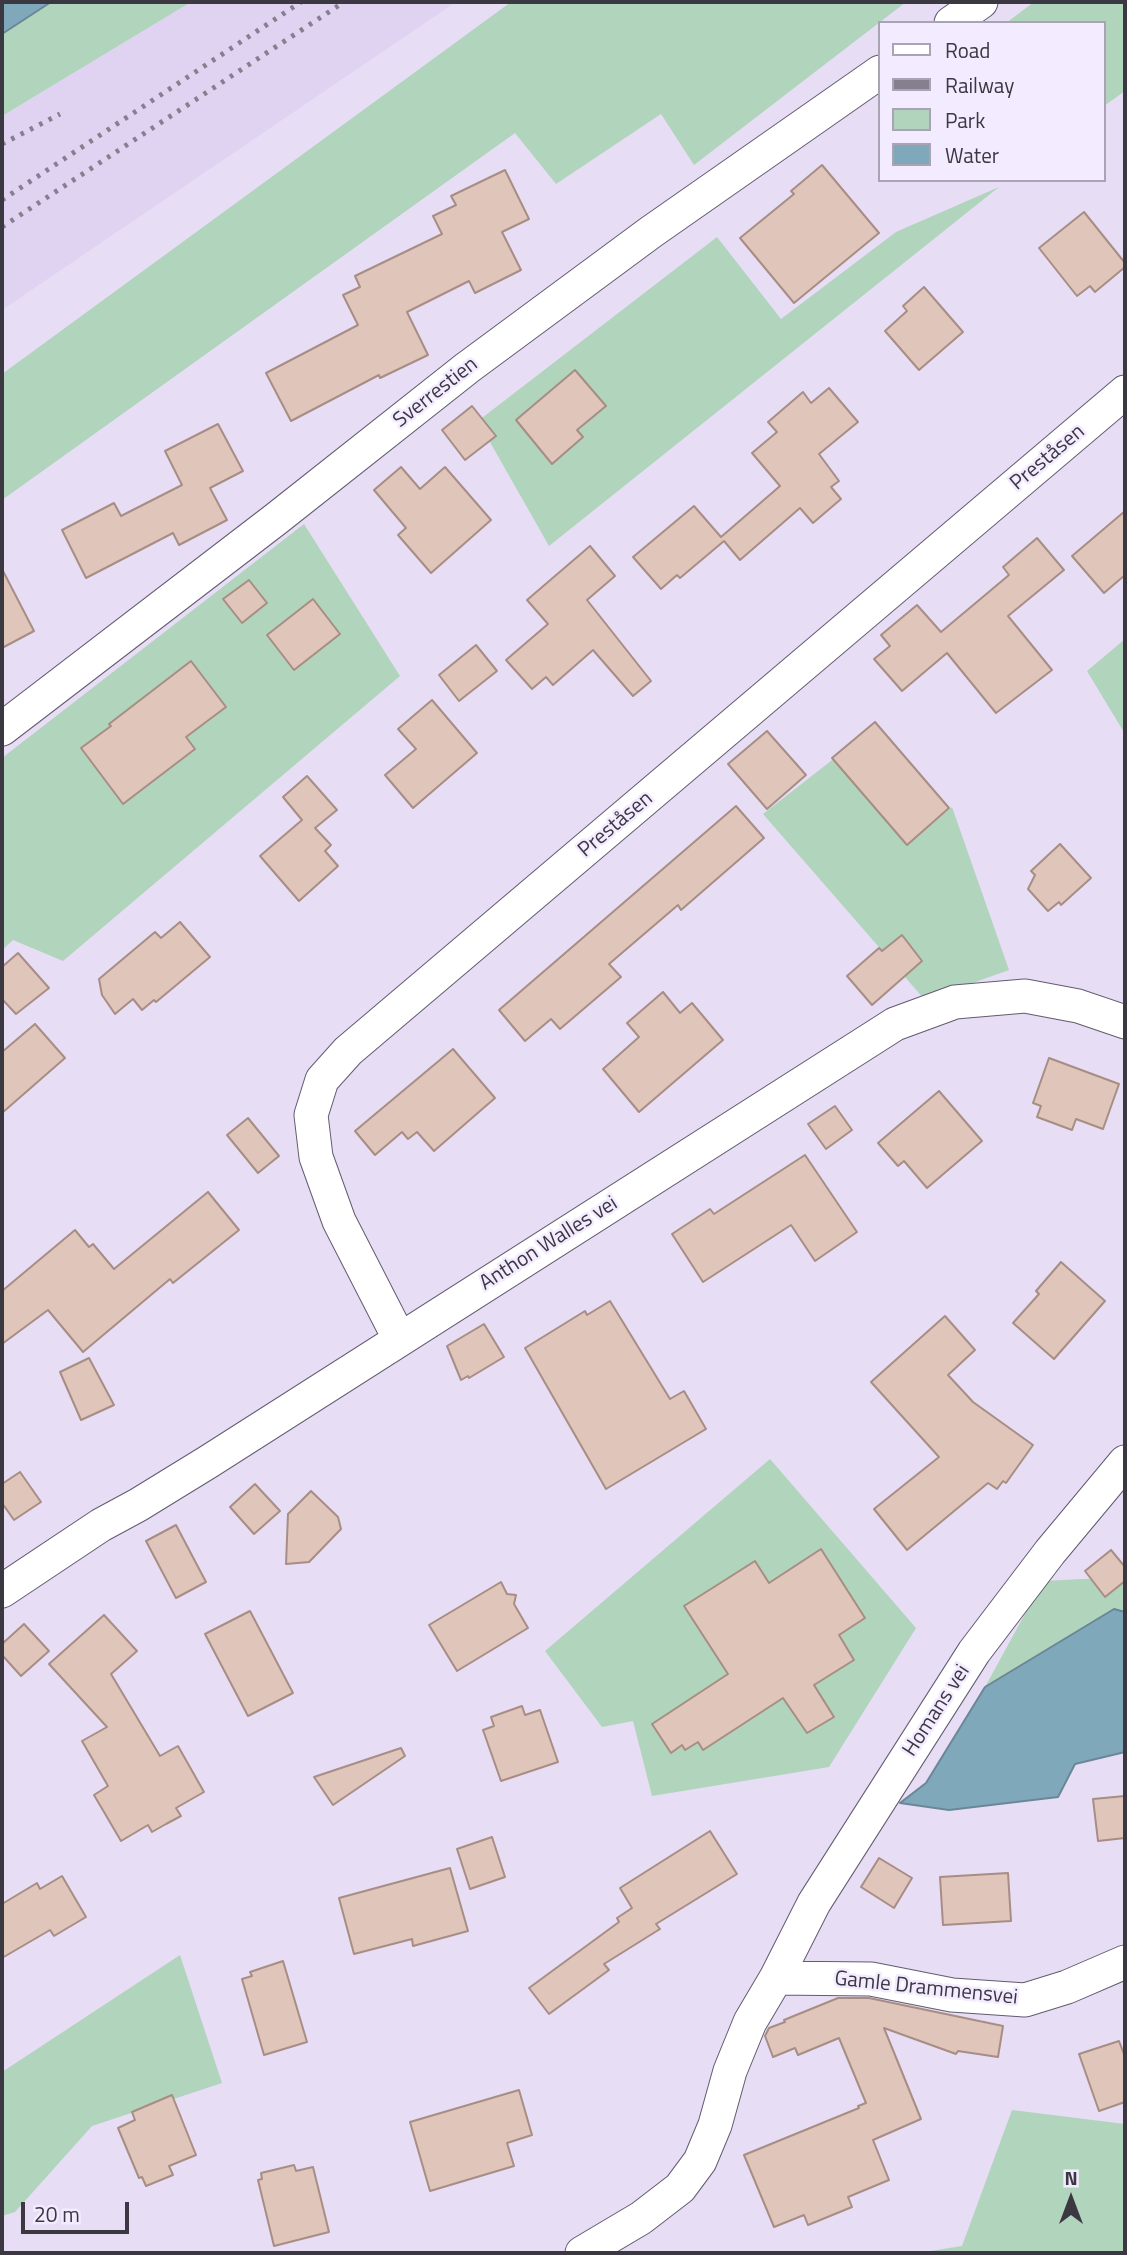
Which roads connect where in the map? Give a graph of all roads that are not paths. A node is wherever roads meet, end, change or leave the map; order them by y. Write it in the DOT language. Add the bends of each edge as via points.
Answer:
graph roads {
  1 [pos="981,2"];
  2 [pos="954,21"];
  3 [pos="878,73"];
  4 [pos="1125,392"];
  5 [pos="2,729"];
  6 [pos="1125,1022"];
  7 [pos="399,1338"];
  8 [pos="1125,1462"];
  9 [pos="2,1591"];
  10 [pos="1125,1962"];
  11 [pos="776,1978"];
  12 [pos="582,2253"];
  1 -- 2 [label="street"];
  3 -- 5 [label="street, Sverrestien" via="467,368"];
  4 -- 7 [label="street, Preståsen" via="348,1051 322,1080 311,1115 316,1157 339,1221"];
  6 -- 7 [label="street, Anthon Walles vei" via="1078,1006 1025,996 955,1002 895,1024"];
  7 -- 9 [label="street, Anthon Walles vei"];
  8 -- 11 [label="street, Homans vei" via="974,1652 814,1903"];
  10 -- 11 [label="street, Gamle Drammensvei" via="1024,2000 952,1995 871,1979"];
  11 -- 12 [label="street" via="750,2022 700,2161 680,2188"];
}
